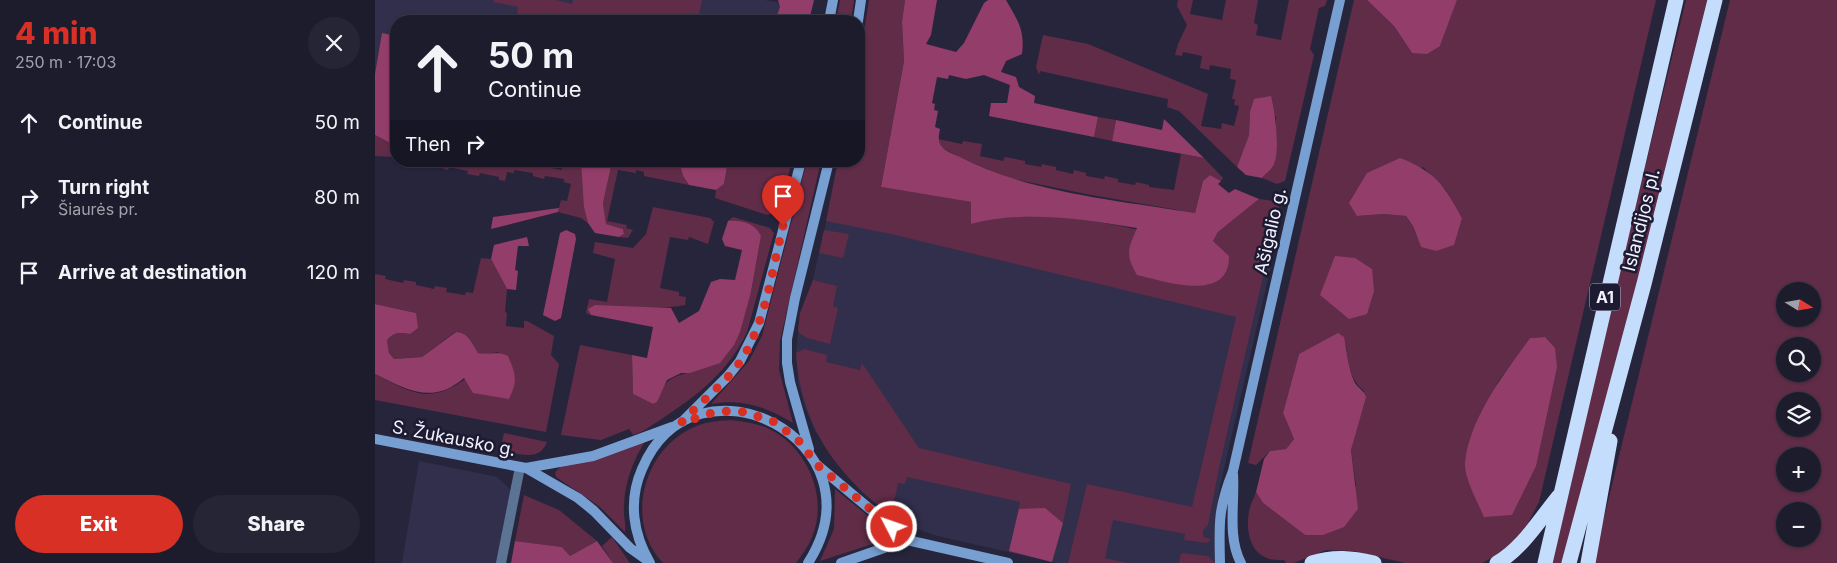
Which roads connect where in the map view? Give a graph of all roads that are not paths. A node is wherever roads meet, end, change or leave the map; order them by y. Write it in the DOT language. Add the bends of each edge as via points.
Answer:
graph roads {
  1 [pos="833,0"];
  2 [pos="861,0"];
  3 [pos="1340,0"];
  4 [pos="1676,0"];
  5 [pos="1715,0"];
  6 [pos="830,15"];
  7 [pos="859,15"];
  8 [pos="799,167"];
  9 [pos="828,167"];
  10 [pos="1626,353"];
  11 [pos="679,424"];
  12 [pos="375,439"];
  13 [pos="813,459"];
  14 [pos="523,468"];
  15 [pos="1233,471"];
  16 [pos="1561,493"];
  17 [pos="907,540"];
  18 [pos="501,563"];
  19 [pos="650,563"];
  20 [pos="808,563"];
  21 [pos="841,563"];
  22 [pos="1008,563"];
  23 [pos="1220,563"];
  24 [pos="1241,563"];
  25 [pos="1312,563"];
  26 [pos="1374,563"];
  27 [pos="1497,563"];
  28 [pos="1545,563"];
  29 [pos="1569,563"];
  30 [pos="1588,563"];
  1 -- 6 [label="main road"];
  2 -- 7 [label="main road"];
  3 -- 15 [label="main road, Ašigalio g."];
  4 -- 16 [label="highway, Islandijos pl. / A1"];
  5 -- 10 [label="highway, Islandijos pl. / A1"];
  8 -- 11 [label="main road" via="759,322 749,344 728,376"];
  9 -- 13 [label="main road" via="787,340 790,382"];
  10 -- 29 [label="highway, Islandijos pl. / A1"];
  10 -- 30 [label="highway"];
  11 -- 13 [label="main road, S. Žukausko g." via="728,411 760,416 788,431"];
  11 -- 14 [label="main road, S. Žukausko g." via="593,456"];
  11 -- 19 [label="main road" via="659,441 645,460 637,480 634,524"];
  12 -- 14 [label="main road, S. Žukausko g."];
  13 -- 17 [label="main road"];
  13 -- 20 [label="main road" via="826,499 822,535"];
  14 -- 18 [label="street"];
  14 -- 19 [label="main road, S. Žukausko g." via="579,498"];
  15 -- 23 [label="main road, Ašigalio g." via="1219,515"];
  15 -- 24 [label="main road, Ašigalio g." via="1233,529"];
  16 -- 27 [label="highway" via="1521,544"];
  16 -- 28 [label="highway, Islandijos pl. / A1"];
  17 -- 21 [label="main road"];
  17 -- 22 [label="main road"];
  25 -- 26 [label="highway" via="1354,558"];
}
